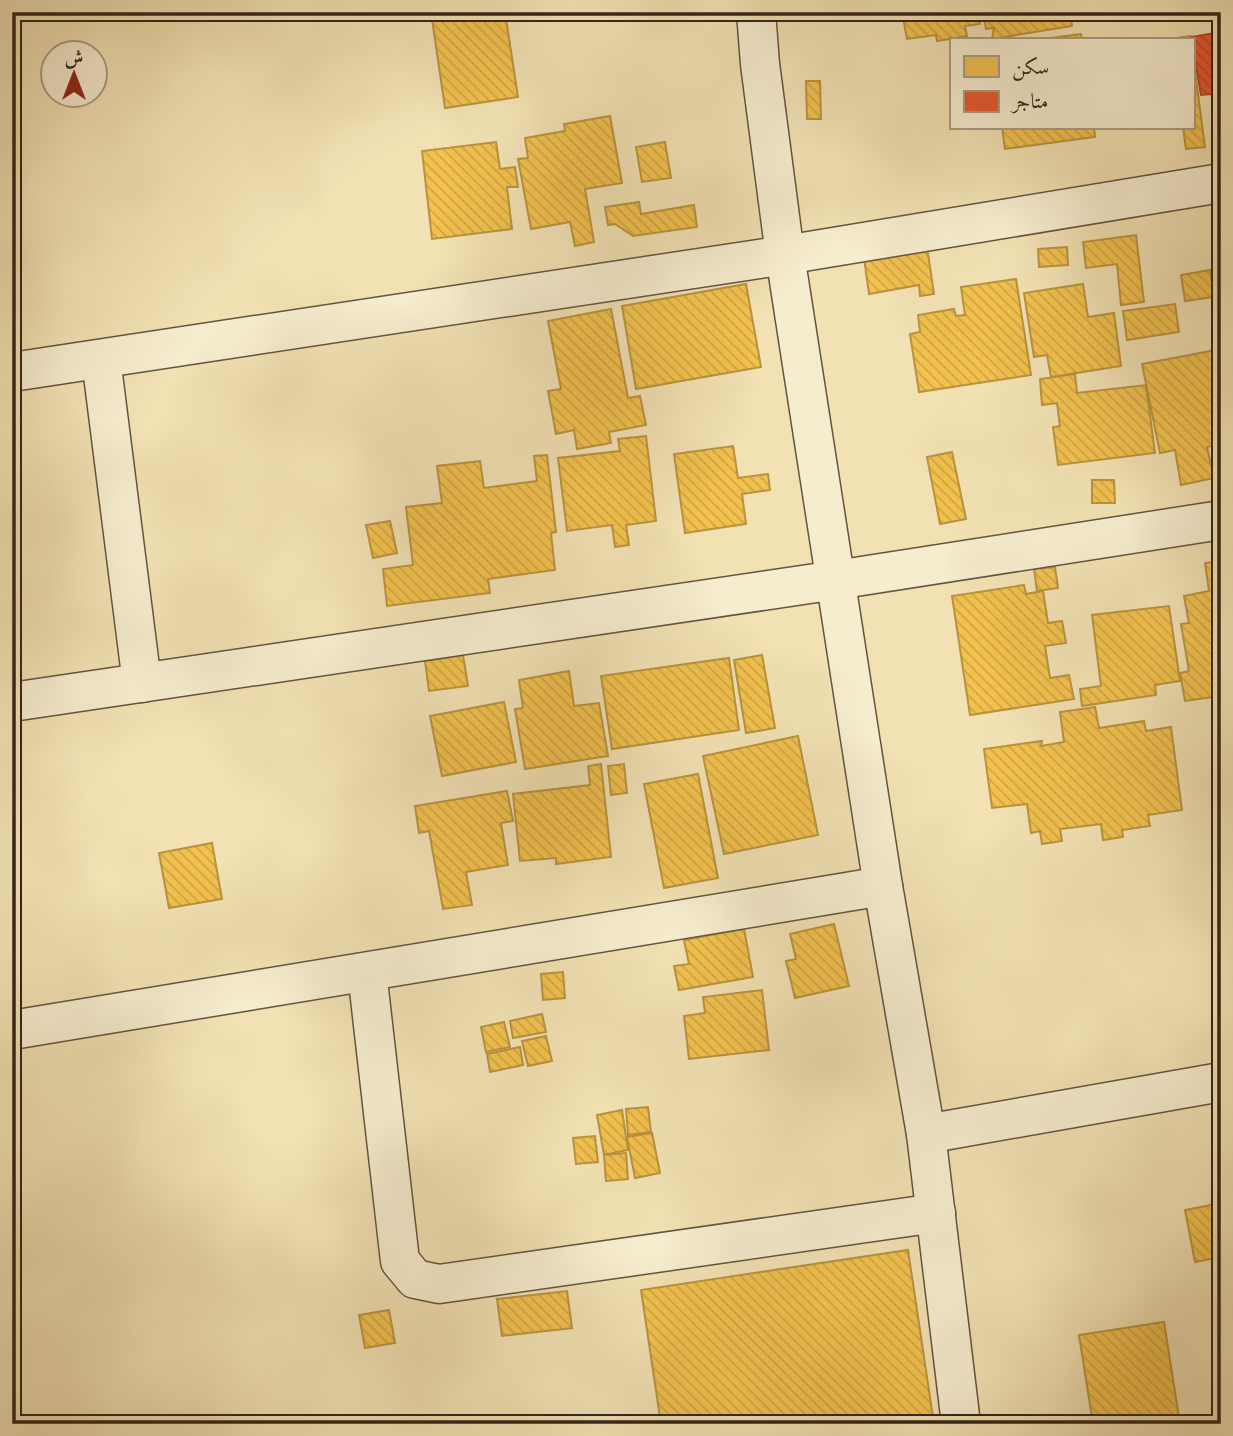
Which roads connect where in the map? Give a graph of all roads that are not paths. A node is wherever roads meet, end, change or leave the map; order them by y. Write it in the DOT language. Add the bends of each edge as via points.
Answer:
graph roads {
  1 [pos="756,12"];
  2 [pos="1221,183"];
  3 [pos="785,255"];
  4 [pos="101,359"];
  5 [pos="12,372"];
  6 [pos="1221,520"];
  7 [pos="836,580"];
  8 [pos="142,683"];
  9 [pos="12,702"];
  10 [pos="883,886"];
  11 [pos="367,972"];
  12 [pos="12,1030"];
  13 [pos="1221,1082"];
  14 [pos="926,1134"];
  15 [pos="936,1213"];
  16 [pos="961,1424"];
  1 -- 3 [label="street"];
  2 -- 3 [label="street"];
  3 -- 4 [label="street"];
  3 -- 7 [label="street"];
  4 -- 5 [label="street"];
  4 -- 8 [label="street"];
  6 -- 7 [label="street"];
  7 -- 8 [label="street"];
  7 -- 10 [label="street"];
  8 -- 9 [label="street"];
  10 -- 11 [label="street"];
  10 -- 14 [label="street"];
  11 -- 12 [label="street"];
  11 -- 15 [label="street" via="400,1261 415,1279 439,1284"];
  13 -- 14 [label="street"];
  14 -- 15 [label="street"];
  15 -- 16 [label="street"];
}
